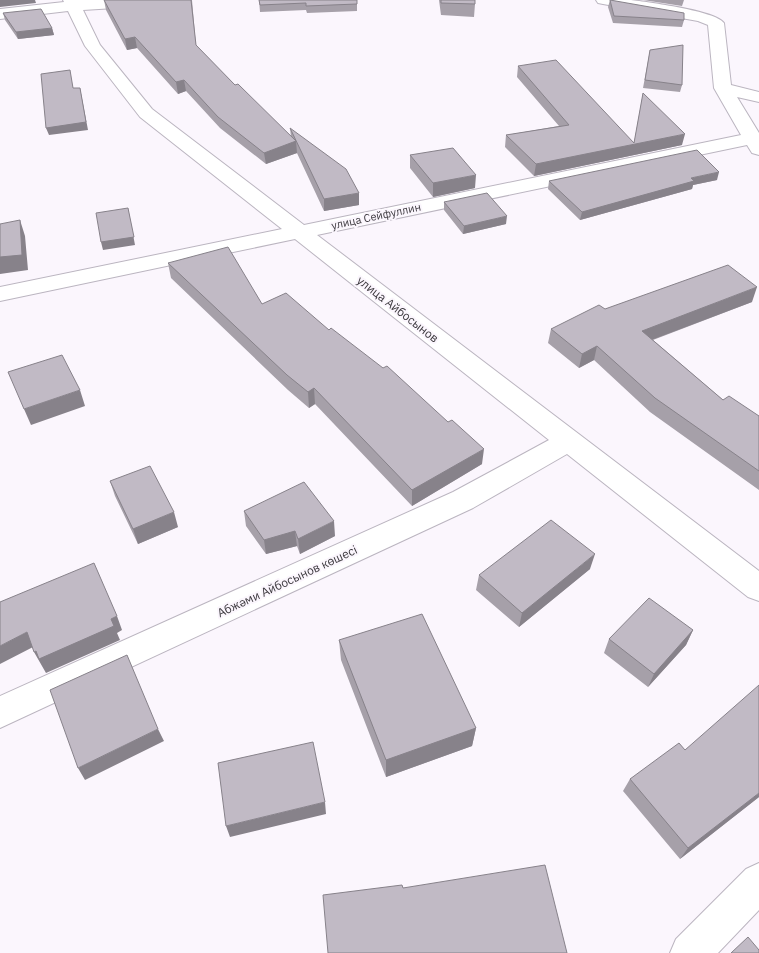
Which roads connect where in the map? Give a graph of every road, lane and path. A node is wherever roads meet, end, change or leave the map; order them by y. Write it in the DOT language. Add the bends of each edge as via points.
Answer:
graph roads {
  1 [pos="179,0"];
  2 [pos="603,0"];
  3 [pos="72,3"];
  4 [pos="0,14"];
  5 [pos="723,88"];
  6 [pos="759,97"];
  7 [pos="756,144"];
  8 [pos="299,232"];
  9 [pos="0,294"];
  10 [pos="569,441"];
  11 [pos="759,588"];
  12 [pos="0,712"];
  13 [pos="759,882"];
  14 [pos="690,953"];
  1 -- 3 [label="street"];
  2 -- 5 [label="street" via="702,17 716,23"];
  3 -- 4 [label="street"];
  3 -- 8 [label="street, улица Айбосынов" via="92,46 146,113"];
  5 -- 6 [label="street"];
  5 -- 7 [label="street"];
  7 -- 8 [label="street, улица Сейфуллин"];
  8 -- 9 [label="street, улица Сейфуллин"];
  8 -- 10 [label="street, улица Айбосынов"];
  10 -- 11 [label="street, улица Айбосынов"];
  10 -- 12 [label="street, Абжәми Айбосынов көшесі" via="463,500"];
  13 -- 14 [label="street"];
}
